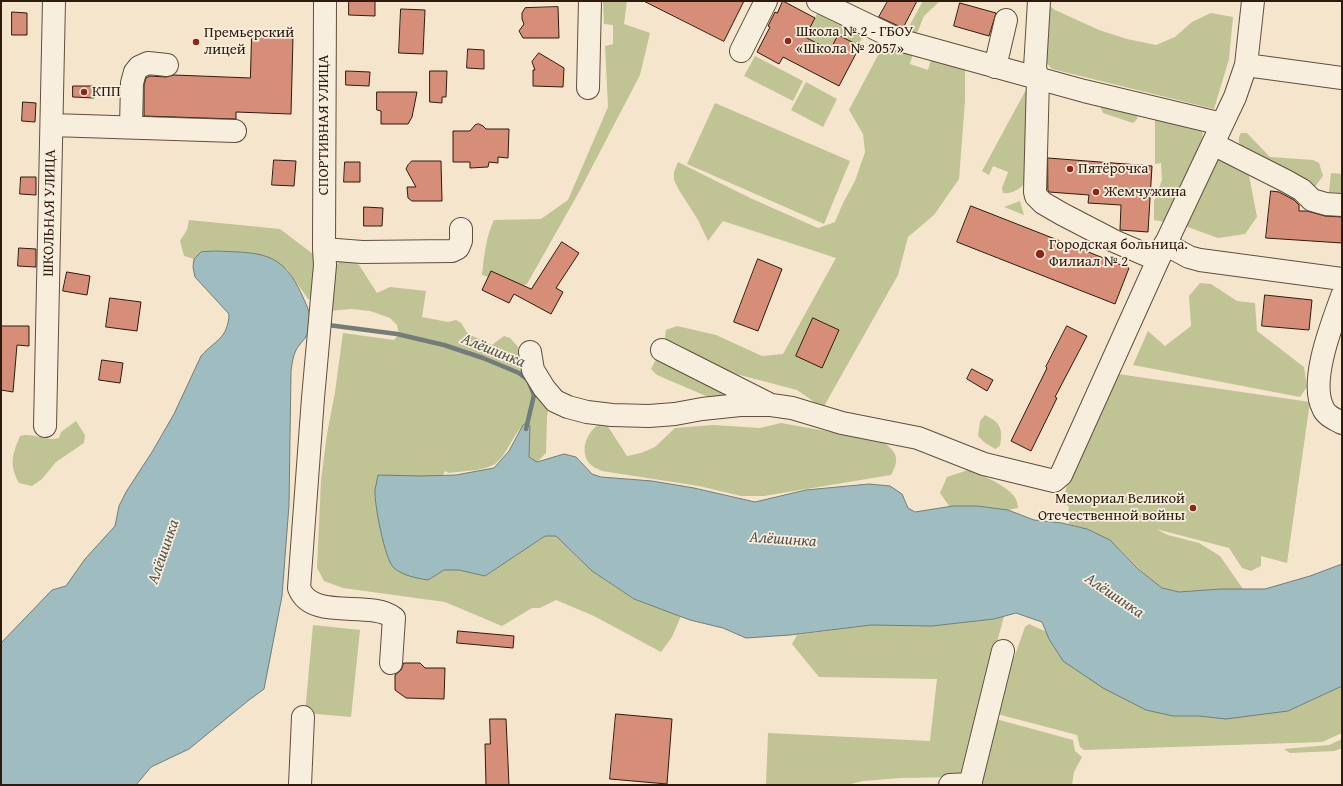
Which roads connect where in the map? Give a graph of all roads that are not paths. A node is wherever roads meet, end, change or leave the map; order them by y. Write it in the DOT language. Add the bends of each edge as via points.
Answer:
graph roads {
  1 [pos="54,1"];
  2 [pos="325,1"];
  3 [pos="590,1"];
  4 [pos="766,1"];
  5 [pos="818,1"];
  6 [pos="1039,1"];
  7 [pos="1253,1"];
  8 [pos="1006,20"];
  9 [pos="741,51"];
  10 [pos="167,64"];
  11 [pos="1246,66"];
  12 [pos="995,67"];
  13 [pos="1038,78"];
  14 [pos="1342,78"];
  15 [pos="588,88"];
  16 [pos="1222,124"];
  17 [pos="52,125"];
  18 [pos="131,127"];
  19 [pos="235,131"];
  20 [pos="1213,144"];
  21 [pos="1342,205"];
  22 [pos="461,229"];
  23 [pos="324,249"];
  24 [pos="1162,252"];
  25 [pos="1342,279"];
  26 [pos="1342,296"];
  27 [pos="662,350"];
  28 [pos="530,352"];
  29 [pos="771,405"];
  30 [pos="1342,423"];
  31 [pos="45,426"];
  32 [pos="1003,651"];
  33 [pos="390,663"];
  34 [pos="303,717"];
  35 [pos="300,785"];
  36 [pos="964,785"];
  1 -- 17 [label="street, ШКОЛЬНАЯ УЛИЦА"];
  2 -- 23 [label="street, СПОРТИВНАЯ УЛИЦА"];
  3 -- 15 [label="street"];
  4 -- 9 [label="street"];
  5 -- 12 [label="street" via="899,40"];
  6 -- 13 [label="street" via="1035,68"];
  7 -- 11 [label="street"];
  8 -- 12 [label="street"];
  10 -- 18 [label="street" via="148,63 135,72 132,83"];
  11 -- 14 [label="street"];
  11 -- 16 [label="street"];
  12 -- 13 [label="street"];
  13 -- 16 [label="street"];
  13 -- 24 [label="street" via="1036,196 1043,203 1091,230"];
  16 -- 20 [label="street"];
  17 -- 18 [label="street"];
  17 -- 31 [label="street, ШКОЛЬНАЯ УЛИЦА"];
  18 -- 19 [label="street"];
  20 -- 21 [label="street" via="1302,190 1312,200"];
  20 -- 24 [label="street"];
  22 -- 23 [label="street" via="461,241 458,248 452,251 362,252"];
  23 -- 33 [label="street, СПОРТИВНАЯ УЛИЦА" via="325,265 298,588 307,600 326,607 382,612 394,618"];
  24 -- 25 [label="street" via="1200,260"];
  24 -- 29 [label="street" via="1061,475 1054,481 984,464 918,438 842,423 792,408"];
  26 -- 30 [label="street" via="1323,354 1318,394 1323,410"];
  27 -- 29 [label="street"];
  28 -- 29 [label="street" via="533,370 555,401 586,412 649,416 740,405"];
  32 -- 36 [label="street" via="988,714"];
  34 -- 35 [label="street"];
}
